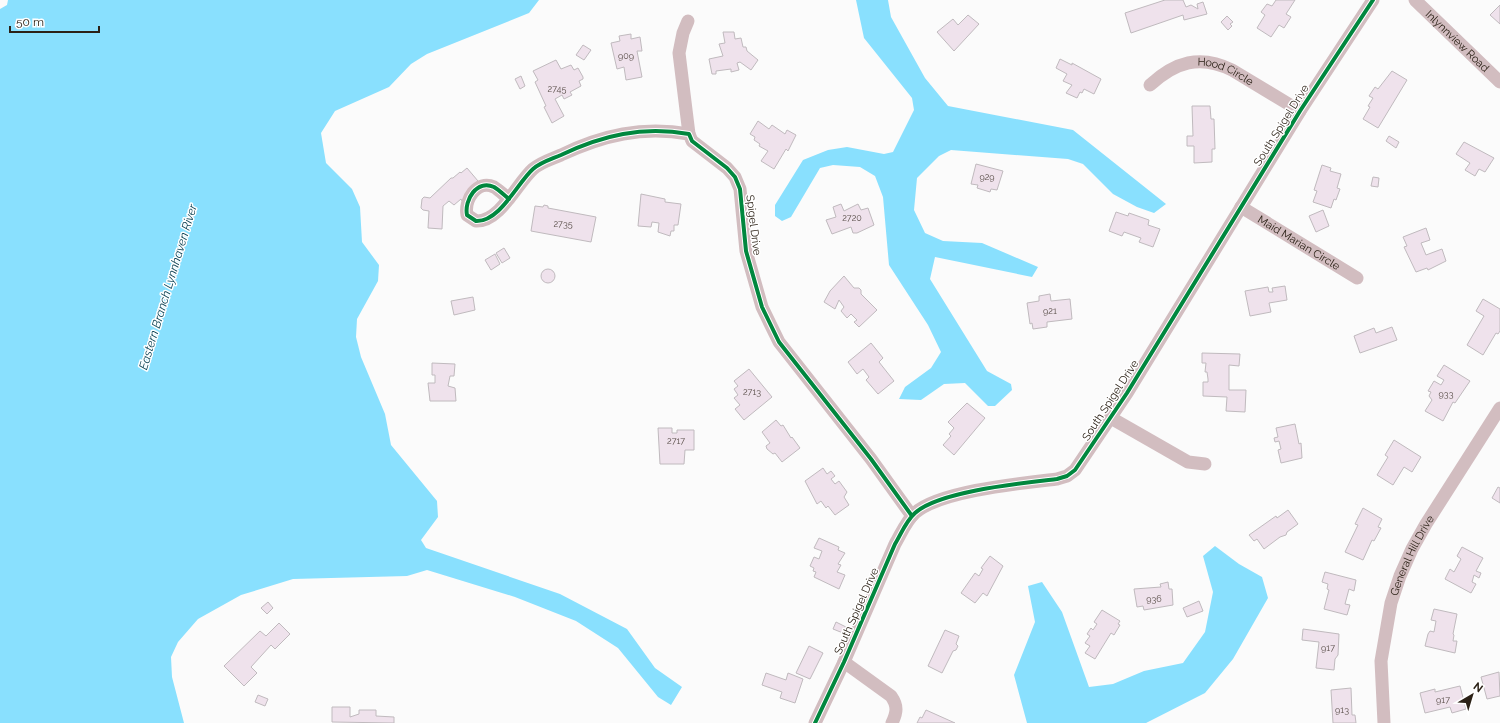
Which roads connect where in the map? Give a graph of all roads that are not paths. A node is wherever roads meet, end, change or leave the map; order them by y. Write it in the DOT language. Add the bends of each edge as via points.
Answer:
graph roads {
  1 [pos="1373,0"];
  2 [pos="1415,0"];
  3 [pos="688,22"];
  4 [pos="1500,82"];
  5 [pos="1150,85"];
  6 [pos="1300,111"];
  7 [pos="689,134"];
  8 [pos="509,199"];
  9 [pos="1242,207"];
  10 [pos="1357,278"];
  11 [pos="1498,414"];
  12 [pos="1111,418"];
  13 [pos="1205,464"];
  14 [pos="912,516"];
  15 [pos="844,662"];
  16 [pos="815,723"];
  17 [pos="892,723"];
  18 [pos="1384,723"];
  1 -- 6 [label="street, South Spigel Drive"];
  2 -- 4 [label="street, Inlynnview Road"];
  3 -- 7 [label="street" via="679,53"];
  5 -- 6 [label="street, Hood Circle" via="1173,68 1199,61 1209,62 1232,70"];
  6 -- 9 [label="street, South Spigel Drive"];
  7 -- 8 [label="street" via="649,130 629,132 571,150 534,168"];
  7 -- 14 [label="street, Spigel Drive" via="692,141 726,168 740,189 746,251 762,307 779,342 872,459"];
  9 -- 10 [label="street, Maid Marian Circle"];
  9 -- 12 [label="street, South Spigel Drive"];
  11 -- 18 [label="street, General Hill Drive" via="1426,524 1400,576 1391,603 1381,661"];
  12 -- 13 [label="street" via="1188,462"];
  12 -- 14 [label="street, South Spigel Drive" via="1075,470 1066,476 940,499"];
  14 -- 15 [label="street, South Spigel Drive" via="895,544"];
  15 -- 16 [label="street, South Spigel Drive"];
  15 -- 17 [label="street" via="895,701 897,708"];
}
